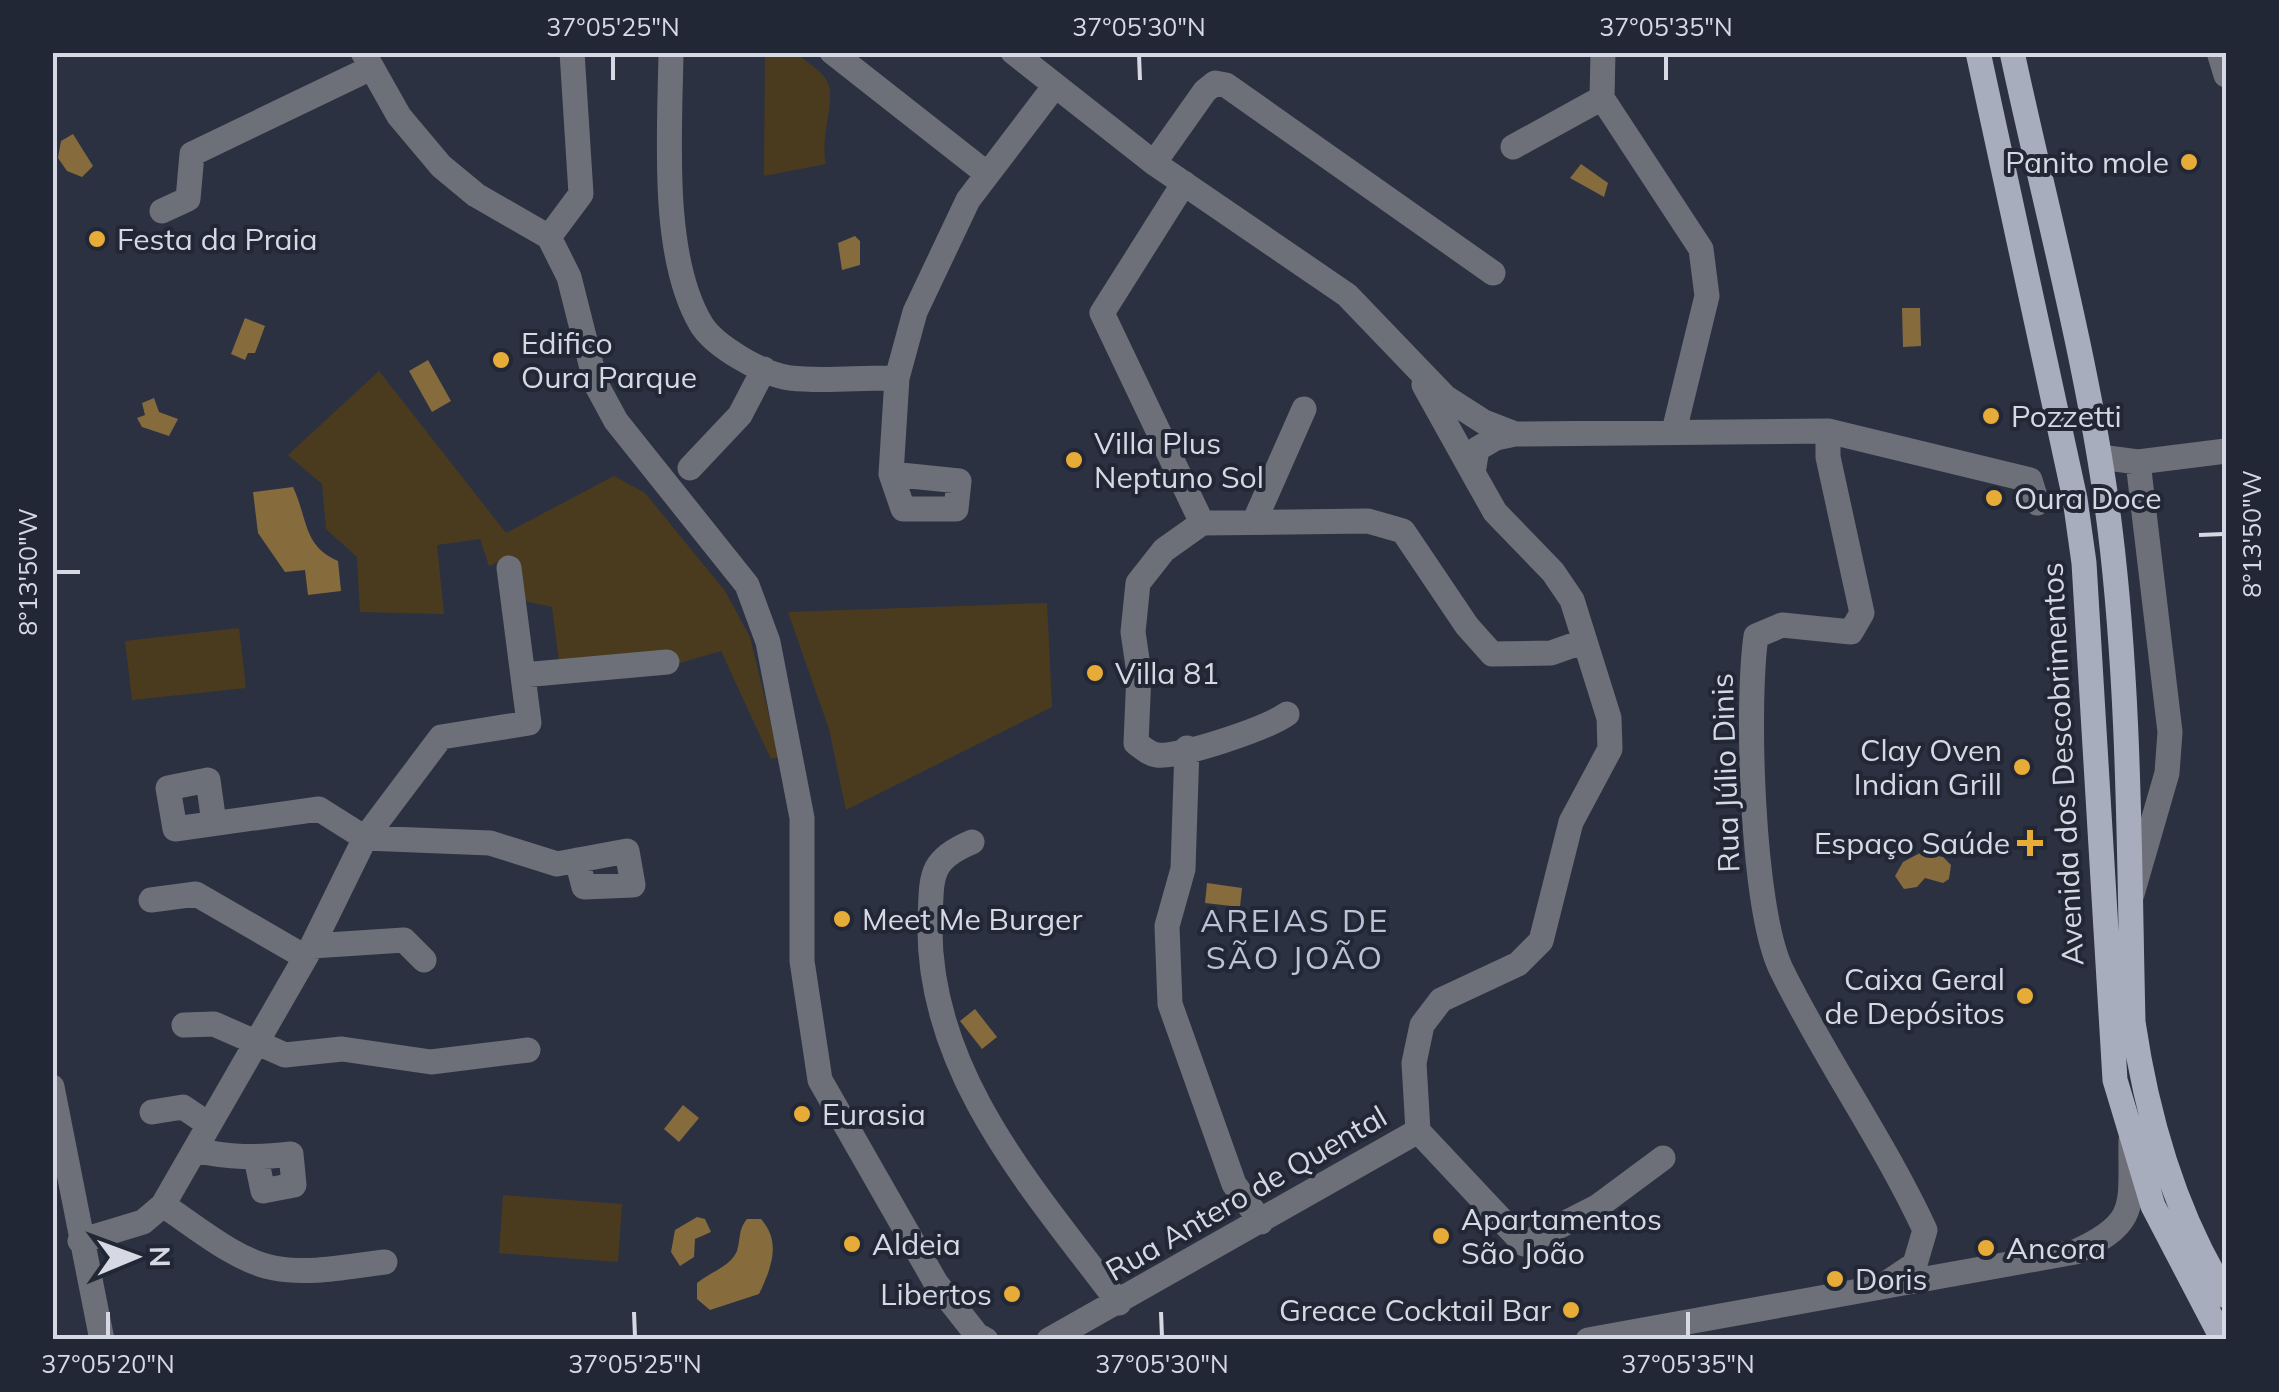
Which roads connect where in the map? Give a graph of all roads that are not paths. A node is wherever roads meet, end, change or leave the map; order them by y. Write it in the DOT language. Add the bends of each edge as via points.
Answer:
graph roads {
  1 [pos="572,52"];
  2 [pos="671,52"];
  3 [pos="832,52"];
  4 [pos="1013,52"];
  5 [pos="1603,52"];
  6 [pos="1978,52"];
  7 [pos="2012,52"];
  8 [pos="2219,52"];
  9 [pos="367,60"];
  10 [pos="2226,74"];
  11 [pos="1054,87"];
  12 [pos="1602,98"];
  13 [pos="1513,148"];
  14 [pos="1154,163"];
  15 [pos="986,173"];
  16 [pos="1184,183"];
  17 [pos="162,212"];
  18 [pos="550,236"];
  19 [pos="1493,273"];
  20 [pos="1414,367"];
  21 [pos="764,370"];
  22 [pos="897,378"];
  23 [pos="1304,409"];
  24 [pos="1674,431"];
  25 [pos="1828,431"];
  26 [pos="1515,434"];
  27 [pos="2226,452"];
  28 [pos="2100,457"];
  29 [pos="2138,462"];
  30 [pos="690,468"];
  31 [pos="1473,472"];
  32 [pos="891,474"];
  33 [pos="2037,503"];
  34 [pos="1255,520"];
  35 [pos="1202,523"];
  36 [pos="509,568"];
  37 [pos="1584,641"];
  38 [pos="667,662"];
  39 [pos="523,675"];
  40 [pos="1287,714"];
  41 [pos="1187,748"];
  42 [pos="214,823"];
  43 [pos="365,838"];
  44 [pos="972,842"];
  45 [pos="577,860"];
  46 [pos="152,900"];
  47 [pos="2130,900"];
  48 [pos="308,951"];
  49 [pos="424,960"];
  50 [pos="184,1025"];
  51 [pos="255,1044"];
  52 [pos="528,1050"];
  53 [pos="52,1086"];
  54 [pos="152,1112"];
  55 [pos="208,1124"];
  56 [pos="1418,1131"];
  57 [pos="2130,1140"];
  58 [pos="58,1146"];
  59 [pos="195,1150"];
  60 [pos="256,1158"];
  61 [pos="1662,1158"];
  62 [pos="52,1183"];
  63 [pos="163,1205"];
  64 [pos="1261,1222"];
  65 [pos="80,1240"];
  66 [pos="385,1262"];
  67 [pos="1884,1285"];
  68 [pos="2226,1296"];
  69 [pos="1119,1303"];
  70 [pos="102,1340"];
  71 [pos="986,1340"];
  72 [pos="1049,1340"];
  73 [pos="1588,1340"];
  74 [pos="2223,1340"];
  1 -- 18 [label="street" via="581,194"];
  2 -- 21 [label="street" via="672,187 681,268 702,326"];
  3 -- 15 [label="street"];
  4 -- 11 [label="street"];
  5 -- 12 [label="street"];
  6 -- 57 [label="main road, Avenida dos Descobrimentos" via="2084,563 2109,1024"];
  7 -- 28 [label="main road, Avenida dos Descobrimentos"];
  8 -- 10 [label="street"];
  9 -- 17 [label="street" via="192,154 188,200"];
  9 -- 18 [label="street" via="399,116 441,166 476,195"];
  11 -- 14 [label="street"];
  11 -- 15 [label="street"];
  12 -- 13 [label="street"];
  12 -- 24 [label="street" via="1701,248 1707,296"];
  14 -- 16 [label="street"];
  14 -- 19 [label="street" via="1205,91 1226,85"];
  15 -- 22 [label="street" via="940,252"];
  16 -- 20 [label="street" via="1347,295"];
  16 -- 35 [label="street" via="1102,313"];
  18 -- 71 [label="street" via="569,277 596,384 616,421 747,586 768,642 802,818 802,960 820,1080 936,1283"];
  20 -- 26 [label="street" via="1444,397"];
  20 -- 31 [label="street, Rua Antero de Quental"];
  21 -- 22 [label="street" via="788,378"];
  21 -- 30 [label="street" via="740,414"];
  22 -- 32 [label="street"];
  23 -- 34 [label="street"];
  24 -- 25 [label="street"];
  24 -- 26 [label="street"];
  25 -- 33 [label="street" via="2030,480"];
  25 -- 67 [label="street, Rua Júlio Dinis" via="1862,613 1850,632 1782,625 1756,636 1750,676 1762,906 1780,966 1926,1230 1916,1264"];
  26 -- 31 [label="street" via="1477,449"];
  27 -- 29 [label="street"];
  28 -- 29 [label="street"];
  28 -- 47 [label="main road, Avenida dos Descobrimentos" via="2119,609"];
  29 -- 47 [label="street" via="2170,732 2167,773"];
  31 -- 37 [label="street, Rua Antero de Quental" via="1496,512 1572,600"];
  34 -- 35 [label="street"];
  34 -- 37 [label="street" via="1368,520 1403,531 1492,654 1550,652"];
  35 -- 41 [label="street" via="1164,550 1138,583 1133,632 1136,743 1152,755"];
  36 -- 39 [label="street"];
  37 -- 56 [label="street, Rua Antero de Quental" via="1609,718 1610,749 1571,822 1541,941 1518,964 1440,1000 1422,1025 1414,1062"];
  38 -- 39 [label="street"];
  39 -- 43 [label="street" via="530,722 441,736"];
  40 -- 41 [label="street" via="1266,728"];
  41 -- 64 [label="street" via="1184,868 1168,926 1170,1004 1234,1184"];
  42 -- 43 [label="street" via="318,808"];
  43 -- 45 [label="street" via="490,843 557,864"];
  43 -- 48 [label="street"];
  44 -- 69 [label="street" via="946,852 933,881 929,962 946,1030 970,1094"];
  46 -- 48 [label="street" via="196,894"];
  47 -- 68 [label="main road, Avenida dos Descobrimentos" via="2140,1069 2168,1171"];
  48 -- 49 [label="street" via="404,940"];
  48 -- 51 [label="street"];
  50 -- 51 [label="street" via="214,1024"];
  51 -- 52 [label="street" via="284,1055 342,1048 431,1062"];
  51 -- 55 [label="street"];
  53 -- 58 [label="street"];
  54 -- 55 [label="street" via="183,1108"];
  55 -- 59 [label="street"];
  56 -- 61 [label="street" via="1524,1244 1597,1207"];
  56 -- 64 [label="street, Rua Antero de Quental"];
  57 -- 67 [label="street" via="2130,1198 2123,1224 2106,1238 2074,1252"];
  57 -- 74 [label="main road, Avenida dos Descobrimentos" via="2153,1206"];
  58 -- 65 [label="street"];
  59 -- 60 [label="street"];
  59 -- 63 [label="street"];
  62 -- 65 [label="street"];
  63 -- 65 [label="street" via="143,1222"];
  63 -- 66 [label="street" via="271,1268"];
  64 -- 69 [label="street, Rua Antero de Quental"];
  65 -- 70 [label="street"];
  67 -- 73 [label="street"];
  69 -- 72 [label="street, Rua Antero de Quental"];
}
